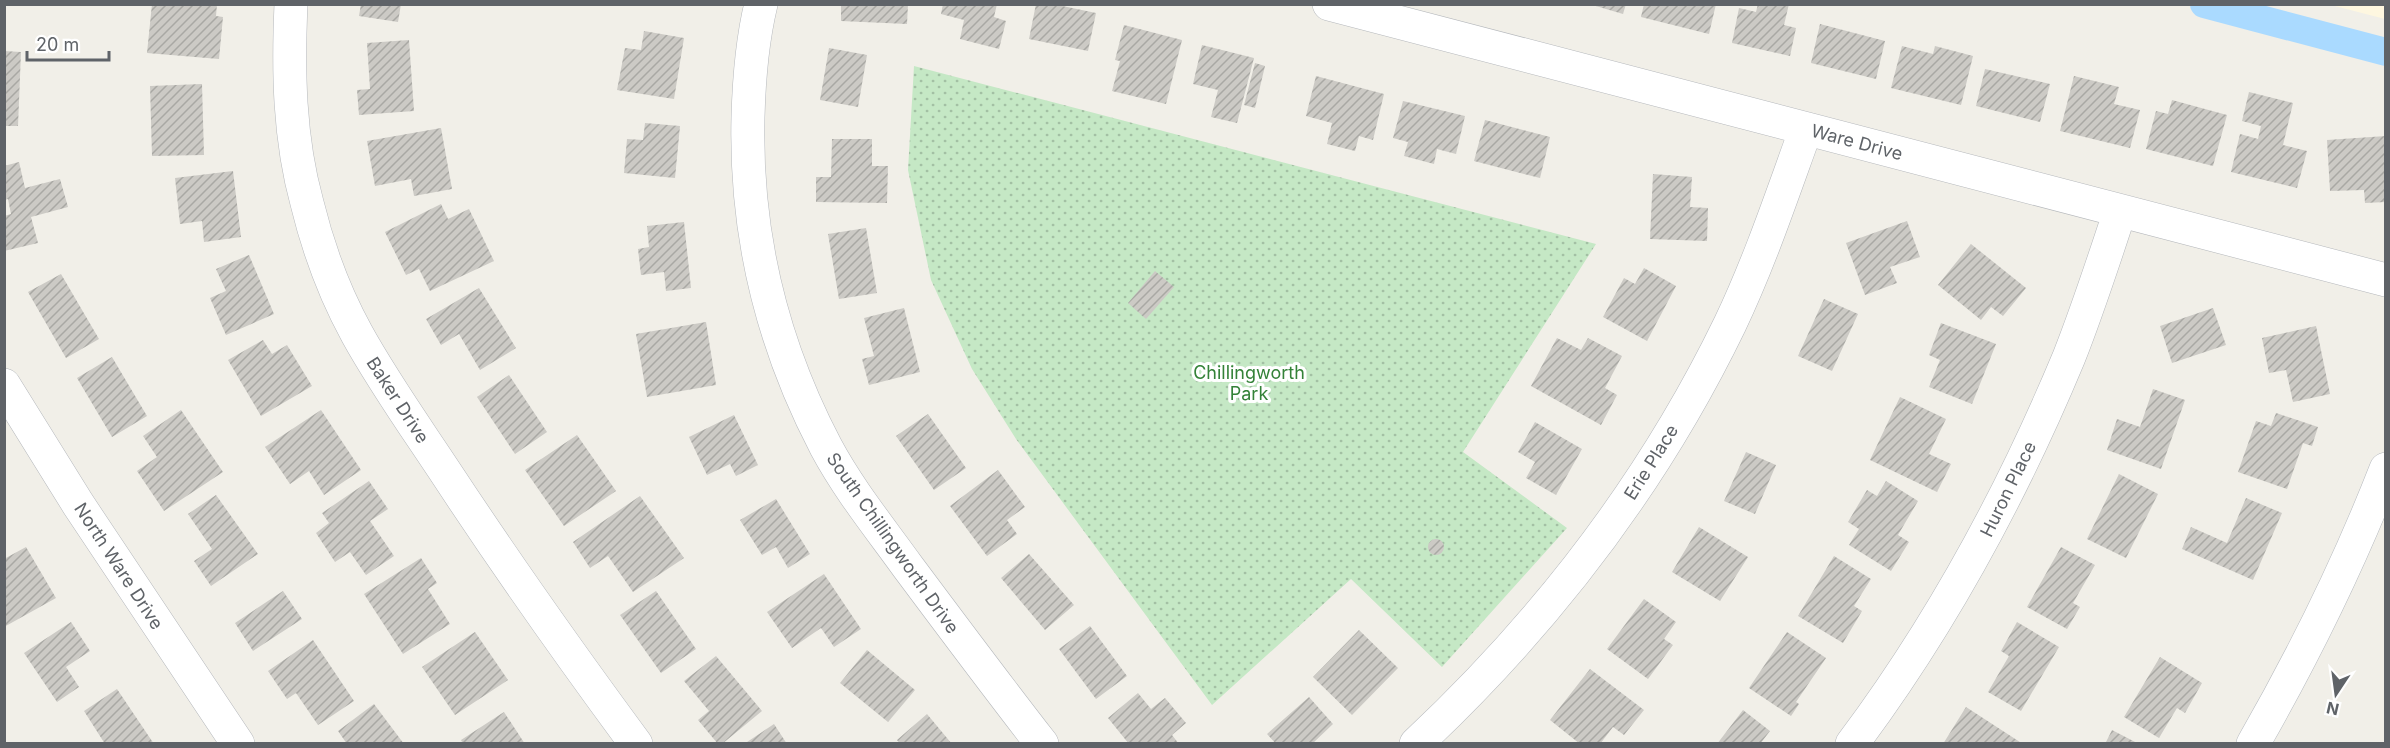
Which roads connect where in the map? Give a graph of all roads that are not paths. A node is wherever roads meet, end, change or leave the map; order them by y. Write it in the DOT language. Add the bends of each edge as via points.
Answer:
graph roads {
  1 [pos="291,4"];
  2 [pos="761,4"];
  3 [pos="1329,4"];
  4 [pos="1806,129"];
  5 [pos="2120,211"];
  6 [pos="2385,280"];
  7 [pos="4,385"];
  8 [pos="2385,469"];
  9 [pos="238,744"];
  10 [pos="636,744"];
  11 [pos="1042,744"];
  12 [pos="1416,744"];
  13 [pos="1851,744"];
  14 [pos="2253,744"];
  1 -- 10 [label="street, Baker Drive" via="288,65 293,134 306,202 327,269 356,332 477,519"];
  2 -- 11 [label="street, South Chillingworth Drive" via="749,80 749,200 760,271 796,385 827,449 867,512"];
  3 -- 4 [label="street, Ware Drive"];
  4 -- 5 [label="street, Ware Drive"];
  4 -- 12 [label="street, Erie Place" via="1767,238 1729,324 1686,407 1636,487 1582,563 1522,636"];
  5 -- 6 [label="street, Ware Drive"];
  5 -- 13 [label="street, Huron Place" via="2069,356 1980,545 1927,635"];
  7 -- 9 [label="street, North Ware Drive"];
  8 -- 14 [label="street" via="2322,616"];
}
